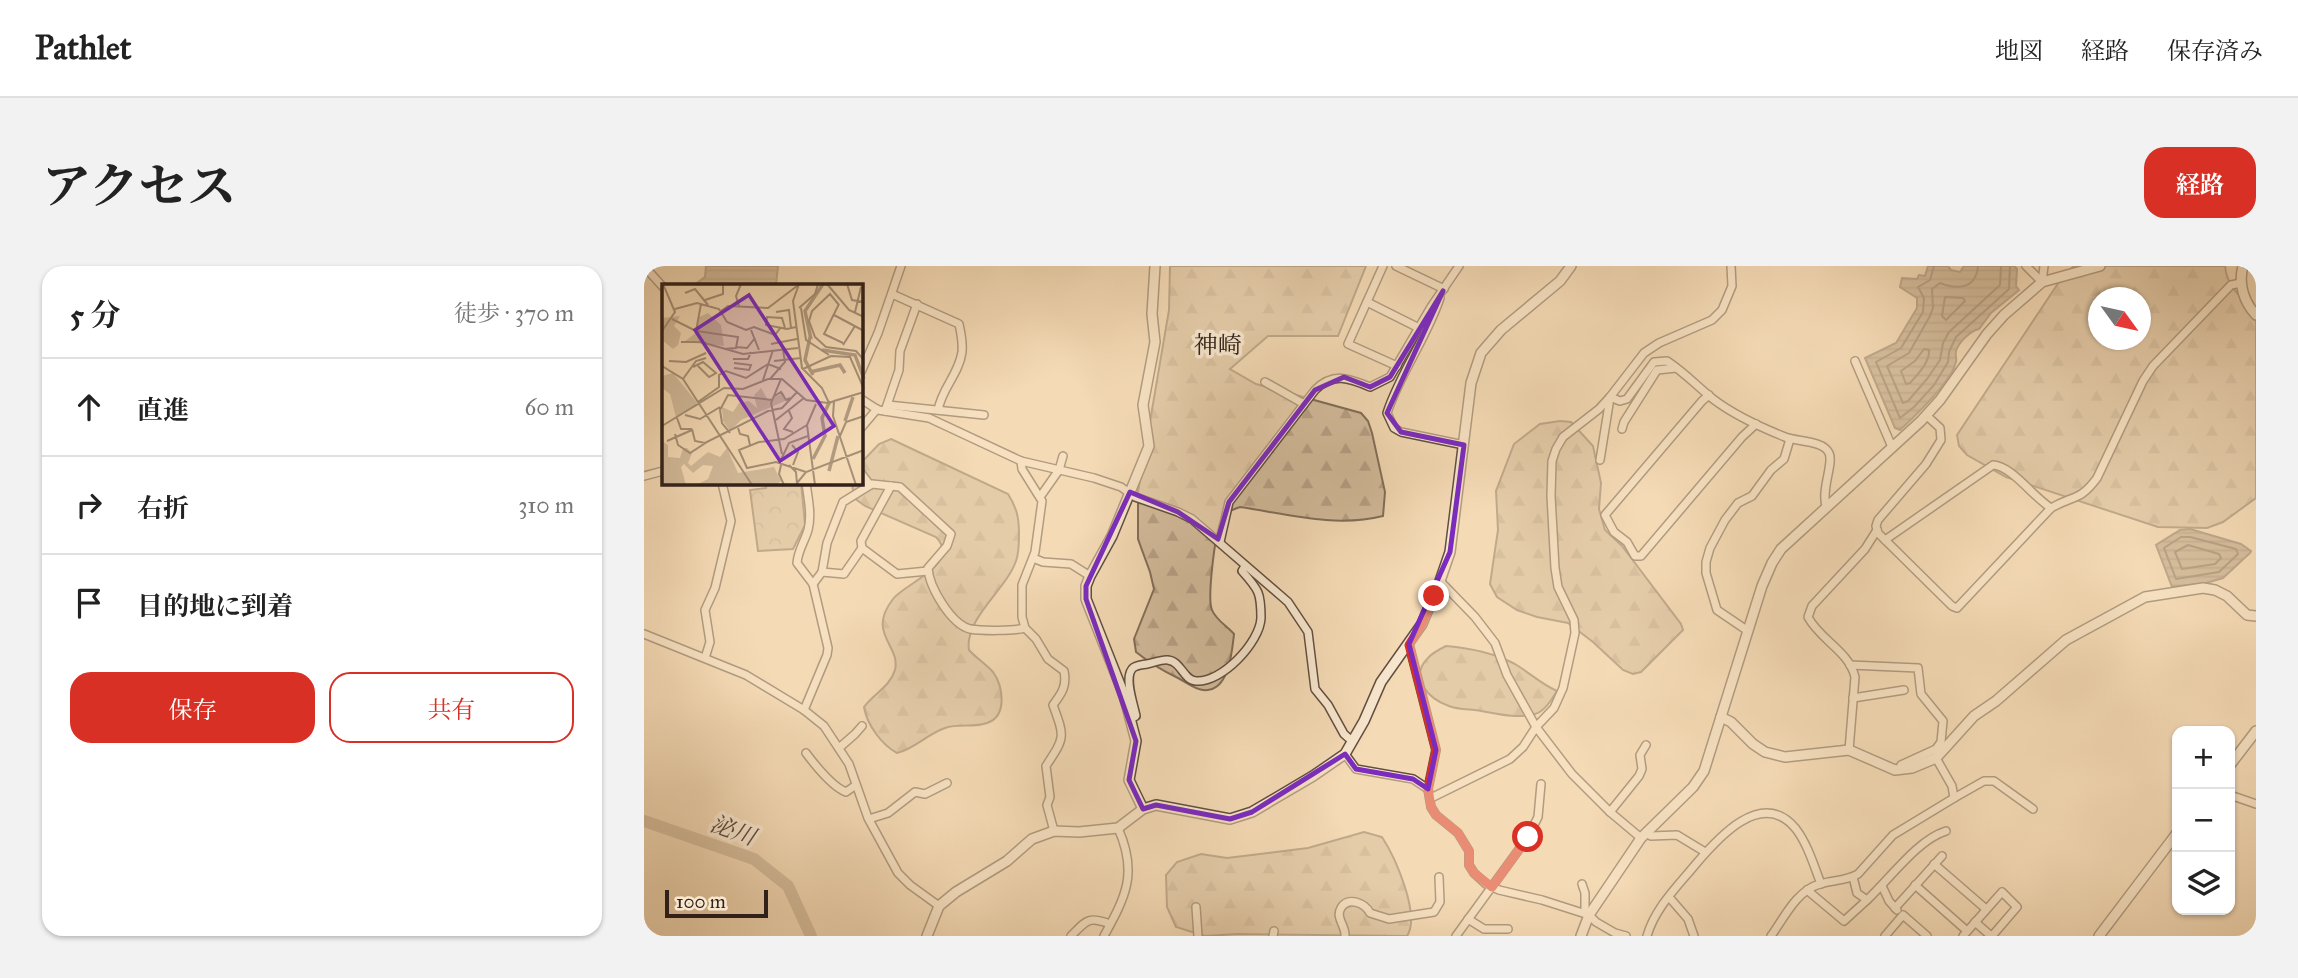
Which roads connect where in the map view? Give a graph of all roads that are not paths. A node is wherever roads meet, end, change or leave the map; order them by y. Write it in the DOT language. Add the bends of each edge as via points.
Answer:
graph roads {
  1 [pos="644,266"];
  2 [pos="901,266"];
  3 [pos="1155,266"];
  4 [pos="1383,266"];
  5 [pos="1396,266"];
  6 [pos="1459,266"];
  7 [pos="1571,266"];
  8 [pos="1731,266"];
  9 [pos="2026,266"];
  10 [pos="2044,266"];
  11 [pos="2100,266"];
  12 [pos="2243,266"];
  13 [pos="2042,282"];
  14 [pos="2241,283"];
  15 [pos="662,286"];
  16 [pos="1443,290"];
  17 [pos="892,294"];
  18 [pos="1367,302"];
  19 [pos="917,304"];
  20 [pos="2256,316"];
  21 [pos="1419,328"];
  22 [pos="1855,361"];
  23 [pos="1397,366"];
  24 [pos="863,367"];
  25 [pos="1676,368"];
  26 [pos="1265,382"];
  27 [pos="1709,395"];
  28 [pos="1610,397"];
  29 [pos="863,400"];
  30 [pos="1304,404"];
  31 [pos="883,409"];
  32 [pos="938,410"];
  33 [pos="984,415"];
  34 [pos="1926,415"];
  35 [pos="1756,424"];
  36 [pos="863,426"];
  37 [pos="1622,429"];
  38 [pos="1790,439"];
  39 [pos="1464,445"];
  40 [pos="1892,447"];
  41 [pos="1063,456"];
  42 [pos="1600,460"];
  43 [pos="1021,461"];
  44 [pos="1059,470"];
  45 [pos="662,471"];
  46 [pos="644,476"];
  47 [pos="863,476"];
  48 [pos="722,485"];
  49 [pos="806,485"];
  50 [pos="870,485"];
  51 [pos="891,486"];
  52 [pos="1130,492"];
  53 [pos="1040,497"];
  54 [pos="1826,506"];
  55 [pos="2051,508"];
  56 [pos="1877,530"];
  57 [pos="1885,540"];
  58 [pos="1220,542"];
  59 [pos="862,548"];
  60 [pos="1033,558"];
  61 [pos="1245,565"];
  62 [pos="929,571"];
  63 [pos="822,572"];
  64 [pos="1090,576"];
  65 [pos="1440,582"];
  66 [pos="813,584"];
  67 [pos="2256,616"];
  68 [pos="1025,628"];
  69 [pos="1748,631"];
  70 [pos="644,634"];
  71 [pos="1409,645"];
  72 [pos="705,657"];
  73 [pos="1850,664"];
  74 [pos="1905,690"];
  75 [pos="1853,698"];
  76 [pos="804,710"];
  77 [pos="1721,717"];
  78 [pos="1130,719"];
  79 [pos="862,726"];
  80 [pos="1536,727"];
  81 [pos="2256,731"];
  82 [pos="1352,741"];
  83 [pos="1646,745"];
  84 [pos="839,748"];
  85 [pos="1849,750"];
  86 [pos="806,753"];
  87 [pos="1345,754"];
  88 [pos="1936,758"];
  89 [pos="2235,758"];
  90 [pos="1899,770"];
  91 [pos="947,783"];
  92 [pos="1541,784"];
  93 [pos="856,785"];
  94 [pos="1429,794"];
  95 [pos="2235,797"];
  96 [pos="1954,798"];
  97 [pos="2256,804"];
  98 [pos="1143,809"];
  99 [pos="2033,809"];
  100 [pos="1610,812"];
  101 [pos="869,819"];
  102 [pos="1118,828"];
  103 [pos="1054,831"];
  104 [pos="1946,831"];
  105 [pos="1644,835"];
  106 [pos="2172,840"];
  107 [pos="1705,852"];
  108 [pos="1942,856"];
  109 [pos="1934,864"];
  110 [pos="1439,877"];
  111 [pos="1853,877"];
  112 [pos="1582,884"];
  113 [pos="1821,884"];
  114 [pos="1915,885"];
  115 [pos="1882,886"];
  116 [pos="1492,887"];
  117 [pos="1807,890"];
  118 [pos="1669,897"];
  119 [pos="1867,900"];
  120 [pos="939,906"];
  121 [pos="1196,907"];
  122 [pos="1895,908"];
  123 [pos="1986,909"];
  124 [pos="1587,914"];
  125 [pos="1903,915"];
  126 [pos="1468,919"];
  127 [pos="1975,922"];
  128 [pos="1110,924"];
  129 [pos="1508,929"];
  130 [pos="1965,934"];
  131 [pos="927,936"];
  132 [pos="1071,936"];
  133 [pos="1104,936"];
  134 [pos="1198,936"];
  135 [pos="1345,936"];
  136 [pos="1456,936"];
  137 [pos="1581,936"];
  138 [pos="1626,936"];
  139 [pos="1647,936"];
  140 [pos="1694,936"];
  141 [pos="1771,936"];
  142 [pos="1885,936"];
  143 [pos="1927,936"];
  144 [pos="1991,936"];
  145 [pos="2099,936"];
  1 -- 15 [label="street"];
  2 -- 17 [label="street"];
  3 -- 52 [label="street" via="1155,342 1143,405 1149,446"];
  4 -- 18 [label="street"];
  5 -- 16 [label="street"];
  6 -- 16 [label="street"];
  7 -- 39 [label="street" via="1482,353 1471,383"];
  8 -- 28 [label="street" via="1732,286 1723,310 1712,320 1644,353"];
  9 -- 13 [label="street"];
  10 -- 13 [label="street"];
  11 -- 13 [label="street"];
  12 -- 14 [label="street"];
  13 -- 34 [label="street" via="1987,334"];
  14 -- 20 [label="street"];
  14 -- 55 [label="street" via="2231,285 2153,366 2088,490"];
  16 -- 21 [label="street"];
  16 -- 39 [label="street" via="1387,414 1401,432"];
  17 -- 19 [label="street"];
  17 -- 24 [label="street"];
  18 -- 21 [label="street"];
  18 -- 23 [label="street" via="1348,344"];
  19 -- 31 [label="street"];
  19 -- 32 [label="street" via="959,324 962,352 940,396"];
  21 -- 23 [label="street"];
  22 -- 40 [label="street"];
  23 -- 30 [label="street" via="1390,377 1370,387 1344,377 1323,383"];
  25 -- 27 [label="street"];
  25 -- 28 [label="street" via="1667,361 1654,362 1627,399"];
  25 -- 37 [label="street" via="1657,370"];
  26 -- 30 [label="street"];
  27 -- 35 [label="street"];
  27 -- 35 [label="street" via="1605,515 1635,556 1641,556"];
  28 -- 42 [label="street"];
  28 -- 80 [label="street" via="1563,437 1552,461 1556,576 1576,633 1563,688 1554,708"];
  29 -- 31 [label="street"];
  30 -- 58 [label="street" via="1229,502"];
  31 -- 32 [label="street"];
  31 -- 36 [label="street"];
  31 -- 43 [label="street" via="929,418"];
  32 -- 33 [label="street"];
  34 -- 40 [label="street"];
  34 -- 56 [label="street" via="1940,428 1941,440 1922,470 1878,520"];
  35 -- 38 [label="street"];
  38 -- 54 [label="street" via="1823,446 1829,452"];
  38 -- 69 [label="street" via="1784,459 1725,520 1706,562 1717,610"];
  39 -- 65 [label="street" via="1450,552"];
  40 -- 54 [label="street"];
  41 -- 44 [label="street"];
  43 -- 44 [label="street"];
  43 -- 53 [label="street"];
  44 -- 52 [label="street"];
  44 -- 53 [label="street"];
  45 -- 46 [label="street"];
  47 -- 50 [label="street"];
  48 -- 72 [label="street" via="731,521 705,610 710,642"];
  49 -- 66 [label="street" via="810,519 797,562"];
  50 -- 51 [label="street"];
  50 -- 63 [label="street" via="843,502 827,543"];
  51 -- 59 [label="street" via="860,541"];
  51 -- 62 [label="street" via="900,487 951,534"];
  52 -- 58 [label="street" via="1192,519"];
  52 -- 64 [label="street"];
  53 -- 60 [label="street"];
  54 -- 69 [label="street" via="1772,563"];
  55 -- 57 [label="street" via="2005,467 1993,465"];
  55 -- 57 [label="street" via="1957,608"];
  56 -- 57 [label="street"];
  56 -- 73 [label="street" via="1812,606 1808,617 1814,629"];
  58 -- 61 [label="street"];
  59 -- 62 [label="street" via="897,574"];
  59 -- 63 [label="street" via="844,574"];
  60 -- 64 [label="street" via="1071,564"];
  60 -- 68 [label="street" via="1022,585"];
  61 -- 78 [label="street" via="1242,571 1261,594 1261,625 1233,667 1196,681 1168,660 1135,667 1129,678 1136,716"];
  61 -- 82 [label="street" via="1288,601 1308,632 1315,689"];
  62 -- 68 [label="street" via="934,594 969,629"];
  63 -- 66 [label="street"];
  64 -- 78 [label="street" via="1086,599"];
  65 -- 71 [label="street"];
  65 -- 80 [label="street" via="1495,643"];
  66 -- 76 [label="street" via="828,648"];
  67 -- 88 [label="street" via="2215,590 2146,597 2066,640 1974,716"];
  68 -- 103 [label="street" via="1048,659 1064,671 1066,682 1054,705 1063,736 1045,774"];
  69 -- 77 [label="street"];
  70 -- 72 [label="street"];
  71 -- 82 [label="street" via="1381,682"];
  71 -- 94 [label="street" via="1436,750"];
  72 -- 76 [label="street"];
  73 -- 75 [label="street" via="1855,677"];
  73 -- 90 [label="street" via="1918,668 1921,694 1942,720 1941,742"];
  74 -- 75 [label="street"];
  75 -- 85 [label="street"];
  76 -- 84 [label="street"];
  77 -- 85 [label="street" via="1765,752 1785,757"];
  77 -- 105 [label="street" via="1704,771"];
  78 -- 98 [label="street" via="1136,741 1129,780"];
  79 -- 84 [label="street"];
  80 -- 94 [label="street" via="1510,759"];
  80 -- 100 [label="street" via="1572,774"];
  81 -- 89 [label="street"];
  82 -- 87 [label="street"];
  83 -- 100 [label="street" via="1640,755 1639,776"];
  84 -- 93 [label="street"];
  85 -- 90 [label="street"];
  86 -- 93 [label="street" via="840,789 846,792"];
  87 -- 94 [label="street" via="1356,769 1413,779"];
  87 -- 98 [label="street" via="1252,812 1230,819 1156,804"];
  88 -- 90 [label="street"];
  88 -- 96 [label="street"];
  91 -- 101 [label="street" via="925,794 915,792 888,813"];
  92 -- 116 [label="street" via="1538,817"];
  93 -- 101 [label="street"];
  94 -- 116 [label="street" via="1436,815 1454,828 1469,851 1474,873"];
  95 -- 97 [label="street"];
  96 -- 99 [label="street" via="1984,780 1994,781"];
  96 -- 111 [label="street" via="1893,835"];
  98 -- 102 [label="street"];
  100 -- 105 [label="street"];
  101 -- 120 [label="street" via="898,873"];
  102 -- 103 [label="street"];
  102 -- 128 [label="street" via="1128,878"];
  103 -- 120 [label="street" via="1032,839"];
  104 -- 115 [label="street" via="1922,845"];
  105 -- 107 [label="street" via="1678,835"];
  105 -- 124 [label="street"];
  106 -- 145 [label="street"];
  107 -- 113 [label="street" via="1743,820 1766,814 1780,817 1803,839"];
  107 -- 118 [label="street"];
  108 -- 109 [label="street"];
  109 -- 114 [label="street"];
  109 -- 123 [label="street"];
  110 -- 135 [label="street" via="1440,902 1434,912 1389,919 1370,913 1359,902 1343,905 1339,918"];
  111 -- 113 [label="street"];
  111 -- 119 [label="street" via="1857,892"];
  112 -- 124 [label="street"];
  113 -- 117 [label="street"];
  114 -- 122 [label="street"];
  114 -- 130 [label="street"];
  115 -- 119 [label="street"];
  115 -- 122 [label="street"];
  116 -- 124 [label="street"];
  116 -- 126 [label="street"];
  117 -- 119 [label="street" via="1844,921"];
  117 -- 141 [label="street"];
  118 -- 139 [label="street" via="1652,919"];
  118 -- 140 [label="street" via="1688,919"];
  120 -- 131 [label="street"];
  121 -- 134 [label="street"];
  122 -- 125 [label="street"];
  123 -- 127 [label="street"];
  123 -- 144 [label="street" via="2002,892 2017,906"];
  124 -- 137 [label="street"];
  124 -- 138 [label="street"];
  125 -- 142 [label="street"];
  125 -- 143 [label="street"];
  126 -- 129 [label="street" via="1484,929"];
  126 -- 136 [label="street"];
  127 -- 130 [label="street"];
  127 -- 144 [label="street"];
  128 -- 132 [label="street" via="1086,920"];
  128 -- 133 [label="street"];
}
